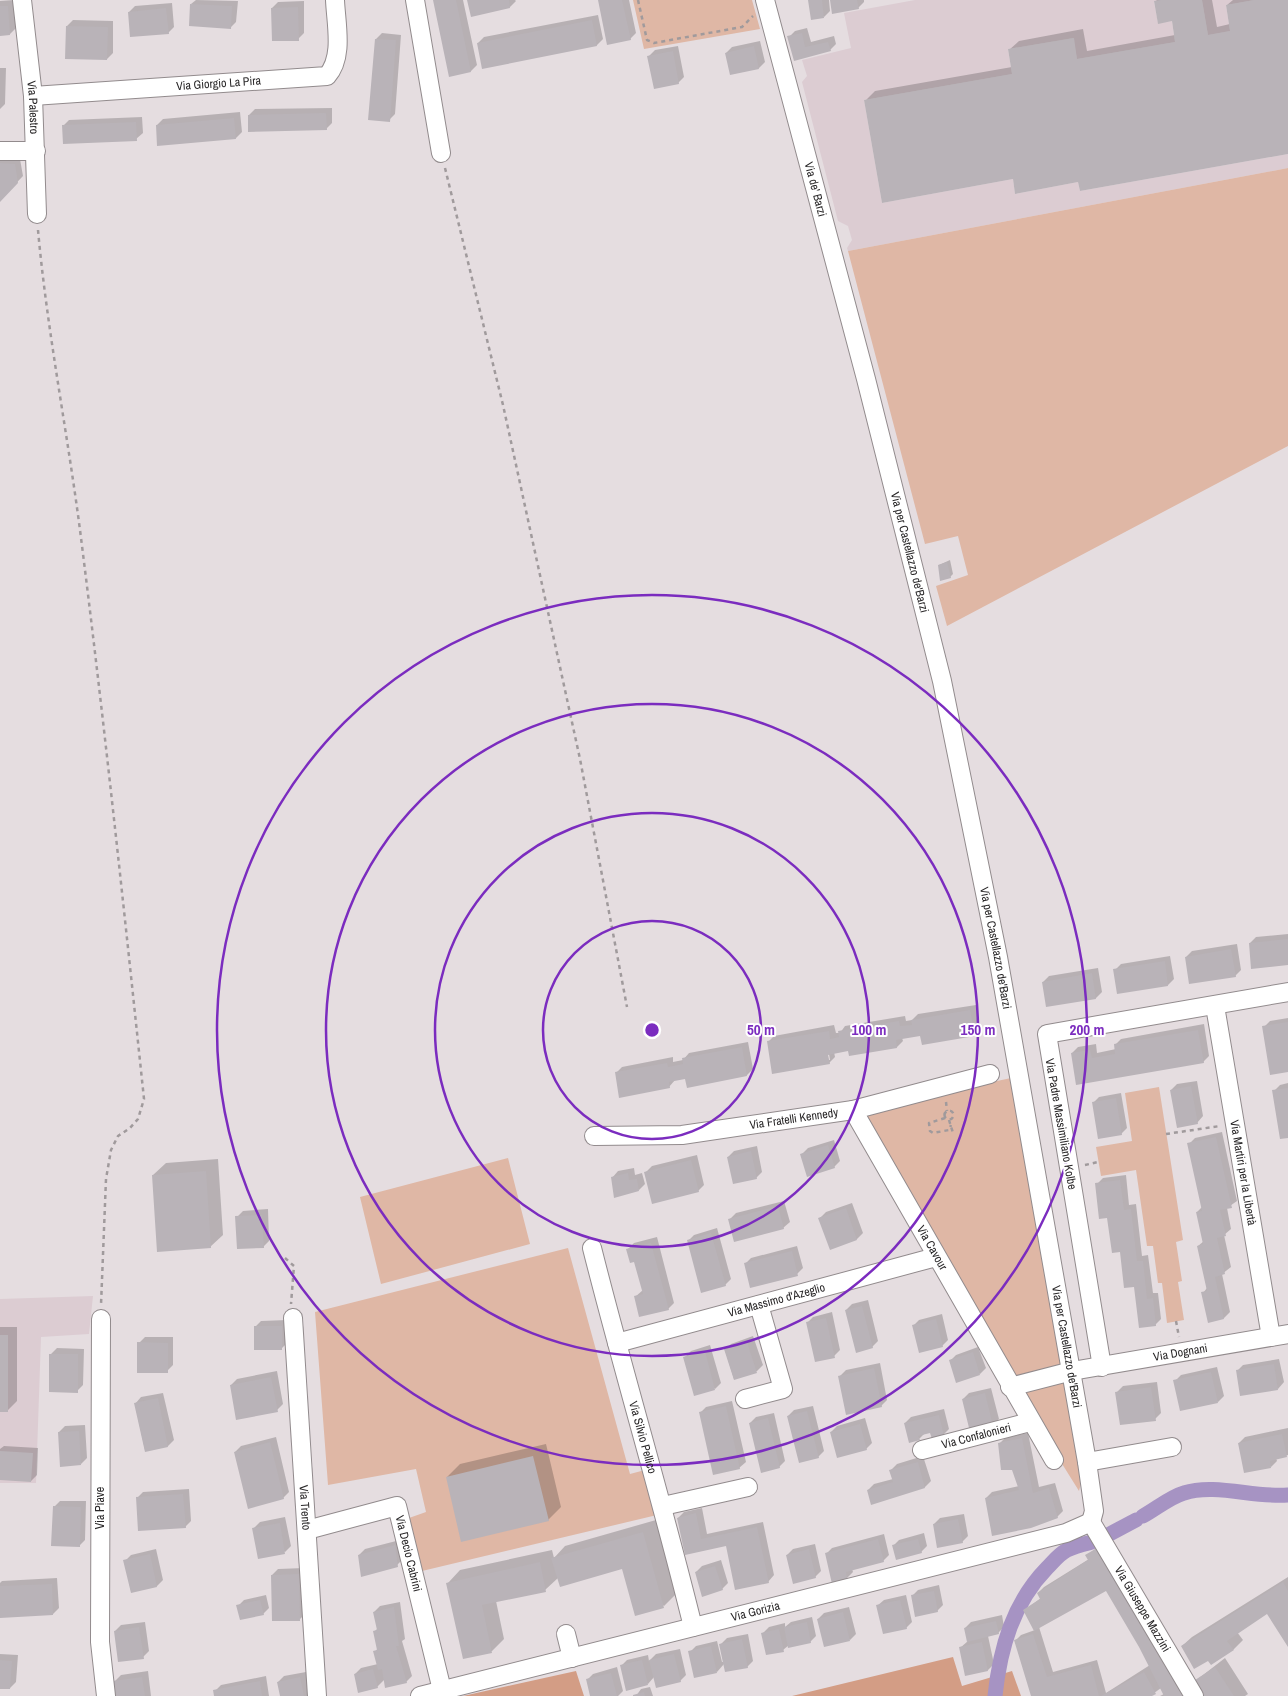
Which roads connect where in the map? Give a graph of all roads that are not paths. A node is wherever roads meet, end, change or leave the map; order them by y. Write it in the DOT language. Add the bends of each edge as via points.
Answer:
graph roads {
  1 [pos="22,0"];
  2 [pos="335,0"];
  3 [pos="416,0"];
  4 [pos="765,0"];
  5 [pos="33,96"];
  6 [pos="0,151"];
  7 [pos="36,151"];
  8 [pos="441,153"];
  9 [pos="37,214"];
  10 [pos="866,379"];
  11 [pos="1288,992"];
  12 [pos="1215,1006"];
  13 [pos="990,1074"];
  14 [pos="853,1110"];
  15 [pos="594,1136"];
  16 [pos="592,1248"];
  17 [pos="936,1257"];
  18 [pos="759,1304"];
  19 [pos="293,1318"];
  20 [pos="101,1319"];
  21 [pos="1279,1336"];
  22 [pos="616,1343"];
  23 [pos="1102,1367"];
  24 [pos="1072,1371"];
  25 [pos="1010,1387"];
  26 [pos="745,1399"];
  27 [pos="1030,1422"];
  28 [pos="1172,1447"];
  29 [pos="922,1450"];
  30 [pos="1054,1460"];
  31 [pos="1087,1462"];
  32 [pos="748,1487"];
  33 [pos="663,1506"];
  34 [pos="1091,1522"];
  35 [pos="307,1530"];
  36 [pos="693,1627"];
  37 [pos="566,1634"];
  38 [pos="572,1658"];
  39 [pos="442,1690"];
  40 [pos="106,1696"];
  41 [pos="317,1696"];
  42 [pos="420,1696"];
  43 [pos="1194,1696"];
  1 -- 5 [label="street, Via Palestro"];
  2 -- 5 [label="street, Via Giorgio La Pira" via="337,54 334,68 327,76"];
  3 -- 8 [label="street"];
  4 -- 10 [label="street, Via de' Barzi" via="788,72 860,339"];
  5 -- 7 [label="street, Via Palestro"];
  6 -- 7 [label="street"];
  7 -- 9 [label="street, Via Palestro"];
  10 -- 24 [label="street, Via per Castellazzo de'Barzi" via="920,568 1001,953"];
  11 -- 12 [label="street, Via Padre Massimiliano Kolbe"];
  12 -- 21 [label="street, Via Martiri per la Libertà" via="1234,1124"];
  12 -- 23 [label="street, Via Padre Massimiliano Kolbe" via="1047,1034"];
  13 -- 14 [label="street, Via Fratelli Kennedy"];
  14 -- 15 [label="street, Via Fratelli Kennedy" via="682,1135"];
  14 -- 17 [label="street, Via Cavour"];
  16 -- 22 [label="street, Via Silvio Pellico"];
  17 -- 18 [label="street, Via Massimo d'Azeglio"];
  17 -- 25 [label="street, Via Cavour" via="946,1290"];
  18 -- 22 [label="street, Via Massimo d'Azeglio"];
  18 -- 26 [label="street" via="783,1389"];
  19 -- 35 [label="street, Via Trento"];
  20 -- 40 [label="street, Via Piave" via="100,1642"];
  21 -- 23 [label="street, Via Dognani"];
  22 -- 33 [label="street, Via Silvio Pellico"];
  23 -- 24 [label="street, Via Dognani"];
  24 -- 25 [label="street"];
  24 -- 31 [label="street, Via per Castellazzo de'Barzi"];
  25 -- 27 [label="street, Via Cavour"];
  27 -- 29 [label="street, Via Confalonieri"];
  27 -- 30 [label="street, Via Cavour"];
  28 -- 31 [label="street"];
  31 -- 34 [label="street, Via per Castellazzo de'Barzi" via="1094,1507"];
  32 -- 33 [label="street"];
  33 -- 36 [label="street, Via Silvio Pellico"];
  34 -- 36 [label="street, Via Gorizia" via="1066,1533"];
  34 -- 43 [label="street, Via Giuseppe Mazzini"];
  35 -- 39 [label="street, Via Decio Cabrini" via="396,1506"];
  35 -- 41 [label="street, Via Trento"];
  36 -- 38 [label="street, Via Gorizia"];
  37 -- 38 [label="street"];
  38 -- 39 [label="street, Via Gorizia"];
  39 -- 42 [label="street, Via Gorizia"];
}
